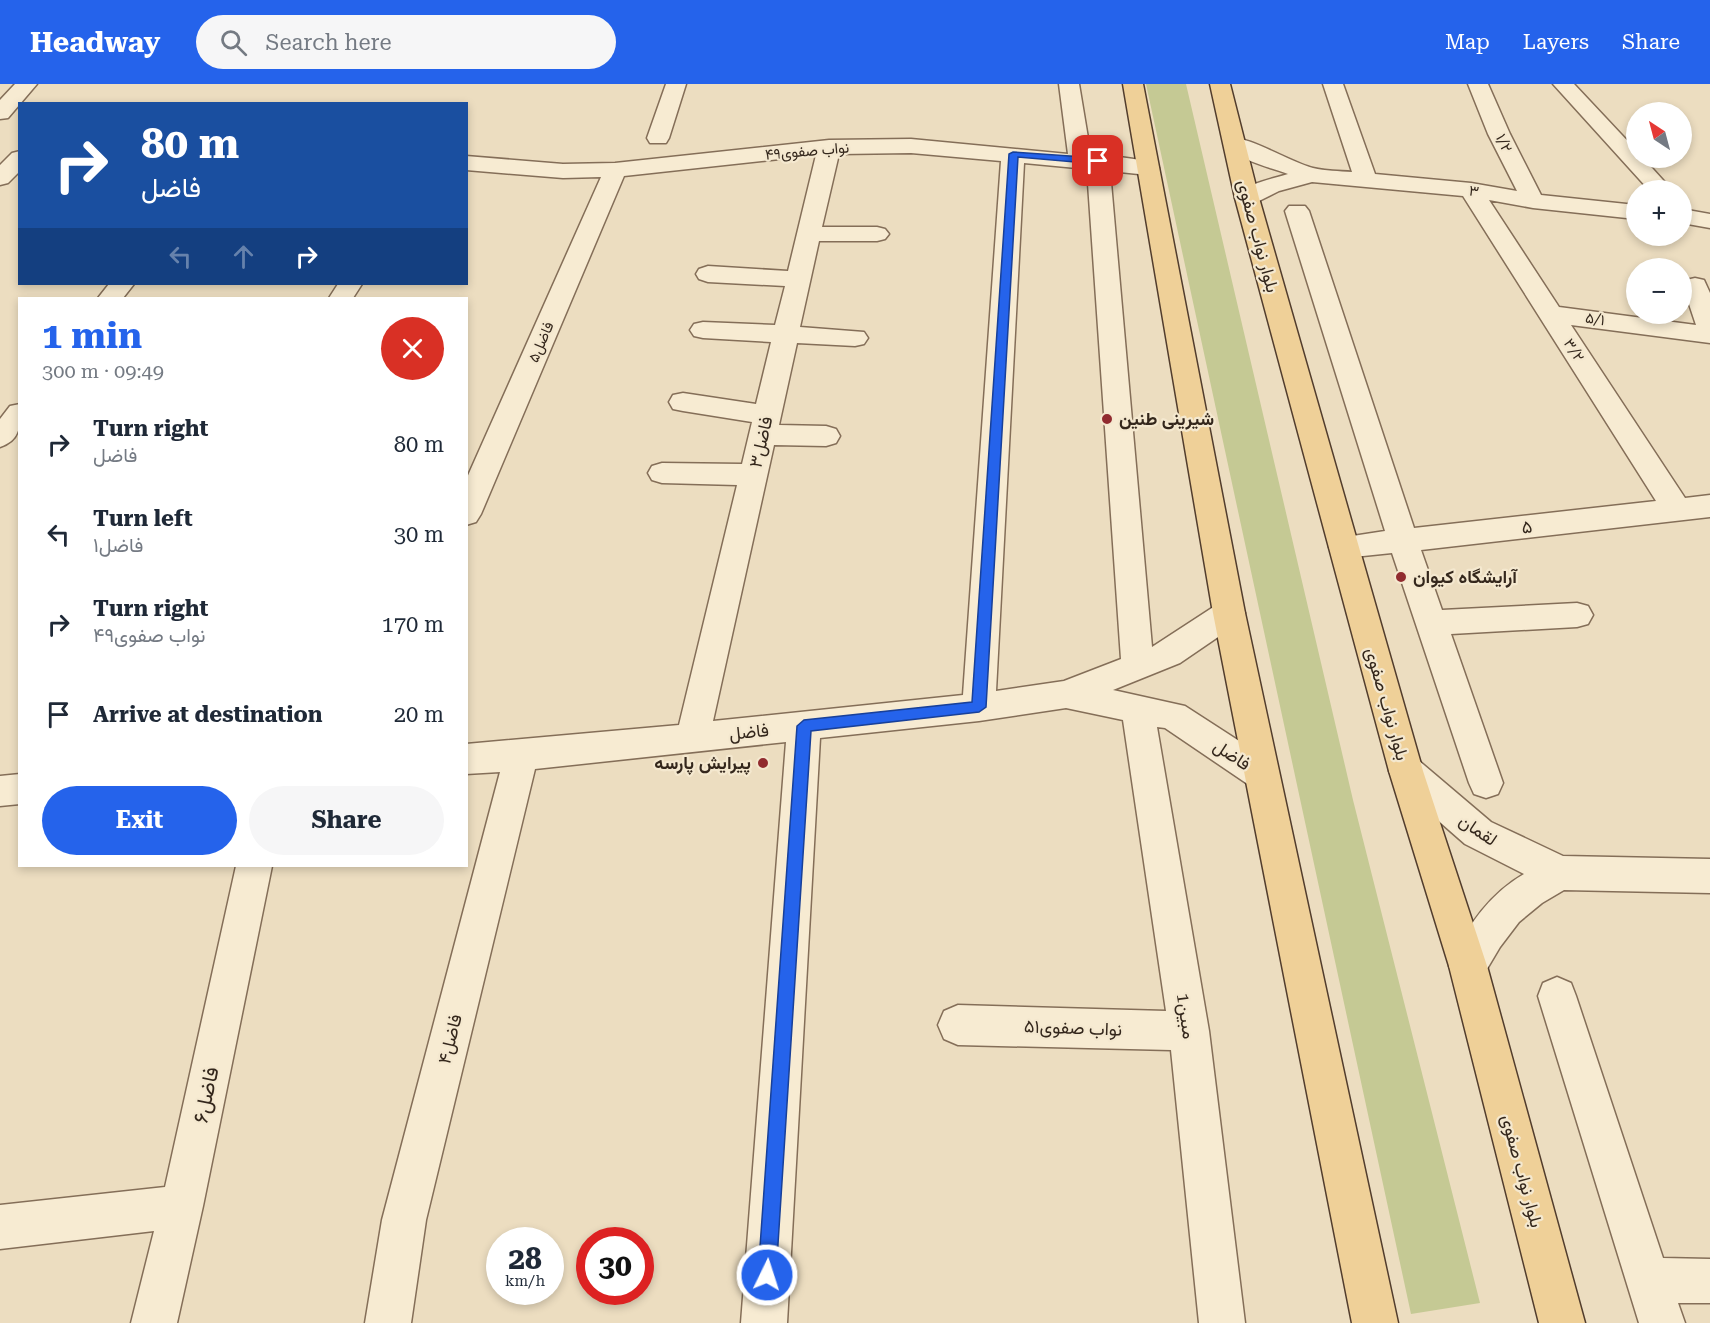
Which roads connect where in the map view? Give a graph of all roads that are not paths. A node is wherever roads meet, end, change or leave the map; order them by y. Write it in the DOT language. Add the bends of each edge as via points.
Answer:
graph roads {
  1 [pos="27,84"];
  2 [pos="676,84"];
  3 [pos="1069,84"];
  4 [pos="1133,84"];
  5 [pos="1220,84"];
  6 [pos="1333,84"];
  7 [pos="1478,84"];
  8 [pos="1563,84"];
  9 [pos="0,113"];
  10 [pos="0,128"];
  11 [pos="18,128"];
  12 [pos="658,138"];
  13 [pos="1236,142"];
  14 [pos="829,147"];
  15 [pos="1013,154"];
  16 [pos="18,160"];
  17 [pos="1089,160"];
  18 [pos="468,163"];
  19 [pos="1148,168"];
  20 [pos="615,170"];
  21 [pos="1311,175"];
  22 [pos="0,178"];
  23 [pos="1365,178"];
  24 [pos="1652,180"];
  25 [pos="1471,190"];
  26 [pos="1247,198"];
  27 [pos="1533,201"];
  28 [pos="1297,211"];
  29 [pos="1626,211"];
  30 [pos="1692,217"];
  31 [pos="1710,221"];
  32 [pos="809,234"];
  33 [pos="877,234"];
  34 [pos="708,274"];
  35 [pos="799,279"];
  36 [pos="121,285"];
  37 [pos="1695,286"];
  38 [pos="111,297"];
  39 [pos="1551,314"];
  40 [pos="1710,329"];
  41 [pos="703,330"];
  42 [pos="786,333"];
  43 [pos="1710,335"];
  44 [pos="855,338"];
  45 [pos="683,402"];
  46 [pos="765,425"];
  47 [pos="826,436"];
  48 [pos="476,468"];
  49 [pos="662,472"];
  50 [pos="754,475"];
  51 [pos="468,505"];
  52 [pos="1710,506"];
  53 [pos="1677,510"];
  54 [pos="1403,541"];
  55 [pos="1344,547"];
  56 [pos="1229,613"];
  57 [pos="1577,615"];
  58 [pos="1431,623"];
  59 [pos="1138,667"];
  60 [pos="1066,694"];
  61 [pos="979,707"];
  62 [pos="1138,711"];
  63 [pos="804,726"];
  64 [pos="693,738"];
  65 [pos="521,756"];
  66 [pos="468,759"];
  67 [pos="1406,771"];
  68 [pos="1261,774"];
  69 [pos="1485,783"];
  70 [pos="18,789"];
  71 [pos="0,791"];
  72 [pos="254,867"];
  73 [pos="1561,873"];
  74 [pos="1710,876"];
  75 [pos="1468,966"];
  76 [pos="1557,996"];
  77 [pos="958,1024"];
  78 [pos="1189,1031"];
  79 [pos="182,1206"];
  80 [pos="0,1227"];
  81 [pos="1649,1280"];
  82 [pos="1710,1281"];
  83 [pos="154,1323"];
  84 [pos="388,1323"];
  85 [pos="764,1323"];
  86 [pos="1222,1323"];
  87 [pos="1375,1323"];
  88 [pos="1562,1323"];
  89 [pos="1662,1323"];
  1 -- 9 [label="street"];
  2 -- 12 [label="street"];
  3 -- 17 [label="street"];
  4 -- 19 [label="main road"];
  5 -- 13 [label="main road, بلوار نواب صفوی"];
  6 -- 23 [label="street"];
  7 -- 27 [label="street, ۱/۲"];
  8 -- 24 [label="street"];
  10 -- 11 [label="street"];
  13 -- 21 [label="street, ۳" via="1262,157"];
  13 -- 26 [label="main road, بلوار نواب صفوی"];
  14 -- 15 [label="street, ۴۹نواب صفوی" via="911,146"];
  14 -- 20 [label="street, ۴۹نواب صفوی"];
  14 -- 32 [label="street, ۳فاضل"];
  15 -- 17 [label="street, ۴۹نواب صفوی"];
  15 -- 61 [label="street"];
  16 -- 22 [label="street"];
  17 -- 19 [label="street, ۴۹نواب صفوی"];
  17 -- 59 [label="street"];
  18 -- 20 [label="street, ۴۹نواب صفوی" via="563,171"];
  19 -- 56 [label="main road"];
  20 -- 48 [label="street, ۵فاضل"];
  21 -- 23 [label="street, ۳"];
  21 -- 26 [label="street, ۳" via="1271,186"];
  23 -- 25 [label="street, ۳"];
  25 -- 27 [label="street, ۳"];
  25 -- 39 [label="street, ۳/۲"];
  26 -- 55 [label="main road, بلوار نواب صفوی"];
  27 -- 29 [label="street, ۳"];
  28 -- 54 [label="street"];
  30 -- 31 [label="street"];
  32 -- 33 [label="street"];
  32 -- 35 [label="street, ۳فاضل"];
  34 -- 35 [label="street"];
  35 -- 42 [label="street, ۳فاضل"];
  36 -- 38 [label="street"];
  37 -- 40 [label="street"];
  39 -- 43 [label="street, ۵/۱"];
  39 -- 53 [label="street, ۳/۲"];
  41 -- 42 [label="street"];
  42 -- 44 [label="street"];
  42 -- 46 [label="street, ۳فاضل"];
  45 -- 46 [label="street"];
  46 -- 47 [label="street"];
  46 -- 50 [label="street, ۳فاضل"];
  48 -- 51 [label="street, ۵فاضل"];
  49 -- 50 [label="street"];
  50 -- 64 [label="street, ۳فاضل"];
  52 -- 53 [label="street, ۵"];
  53 -- 54 [label="street, ۵"];
  54 -- 55 [label="street, ۵"];
  54 -- 58 [label="street"];
  55 -- 67 [label="main road, بلوار نواب صفوی"];
  56 -- 59 [label="street, فاضل" via="1169,654"];
  56 -- 68 [label="main road"];
  57 -- 58 [label="street"];
  58 -- 69 [label="street"];
  59 -- 60 [label="street, فاضل"];
  60 -- 61 [label="street, فاضل"];
  60 -- 62 [label="street, فاضل"];
  61 -- 63 [label="street, فاضل"];
  62 -- 68 [label="street, فاضل" via="1173,716"];
  62 -- 78 [label="street, 1مبین"];
  63 -- 64 [label="street, فاضل"];
  63 -- 85 [label="street"];
  64 -- 65 [label="street, فاضل"];
  65 -- 66 [label="street, فاضل"];
  65 -- 84 [label="street, ۴فاضل" via="404,1220"];
  67 -- 73 [label="street, لقمان" via="1478,833"];
  67 -- 75 [label="main road, بلوار نواب صفوی"];
  68 -- 87 [label="main road"];
  70 -- 71 [label="street"];
  72 -- 79 [label="street, ۶فاضل"];
  73 -- 74 [label="street, لقمان"];
  73 -- 75 [label="street, لقمان" via="1529,888 1506,908 1486,931"];
  75 -- 88 [label="main road, بلوار نواب صفوی"];
  76 -- 81 [label="street"];
  77 -- 78 [label="street, ۵۱نواب صفوی"];
  78 -- 86 [label="street, 1مبین"];
  79 -- 80 [label="street"];
  79 -- 83 [label="street, ۶فاضل"];
  81 -- 82 [label="street"];
  81 -- 89 [label="street"];
}
